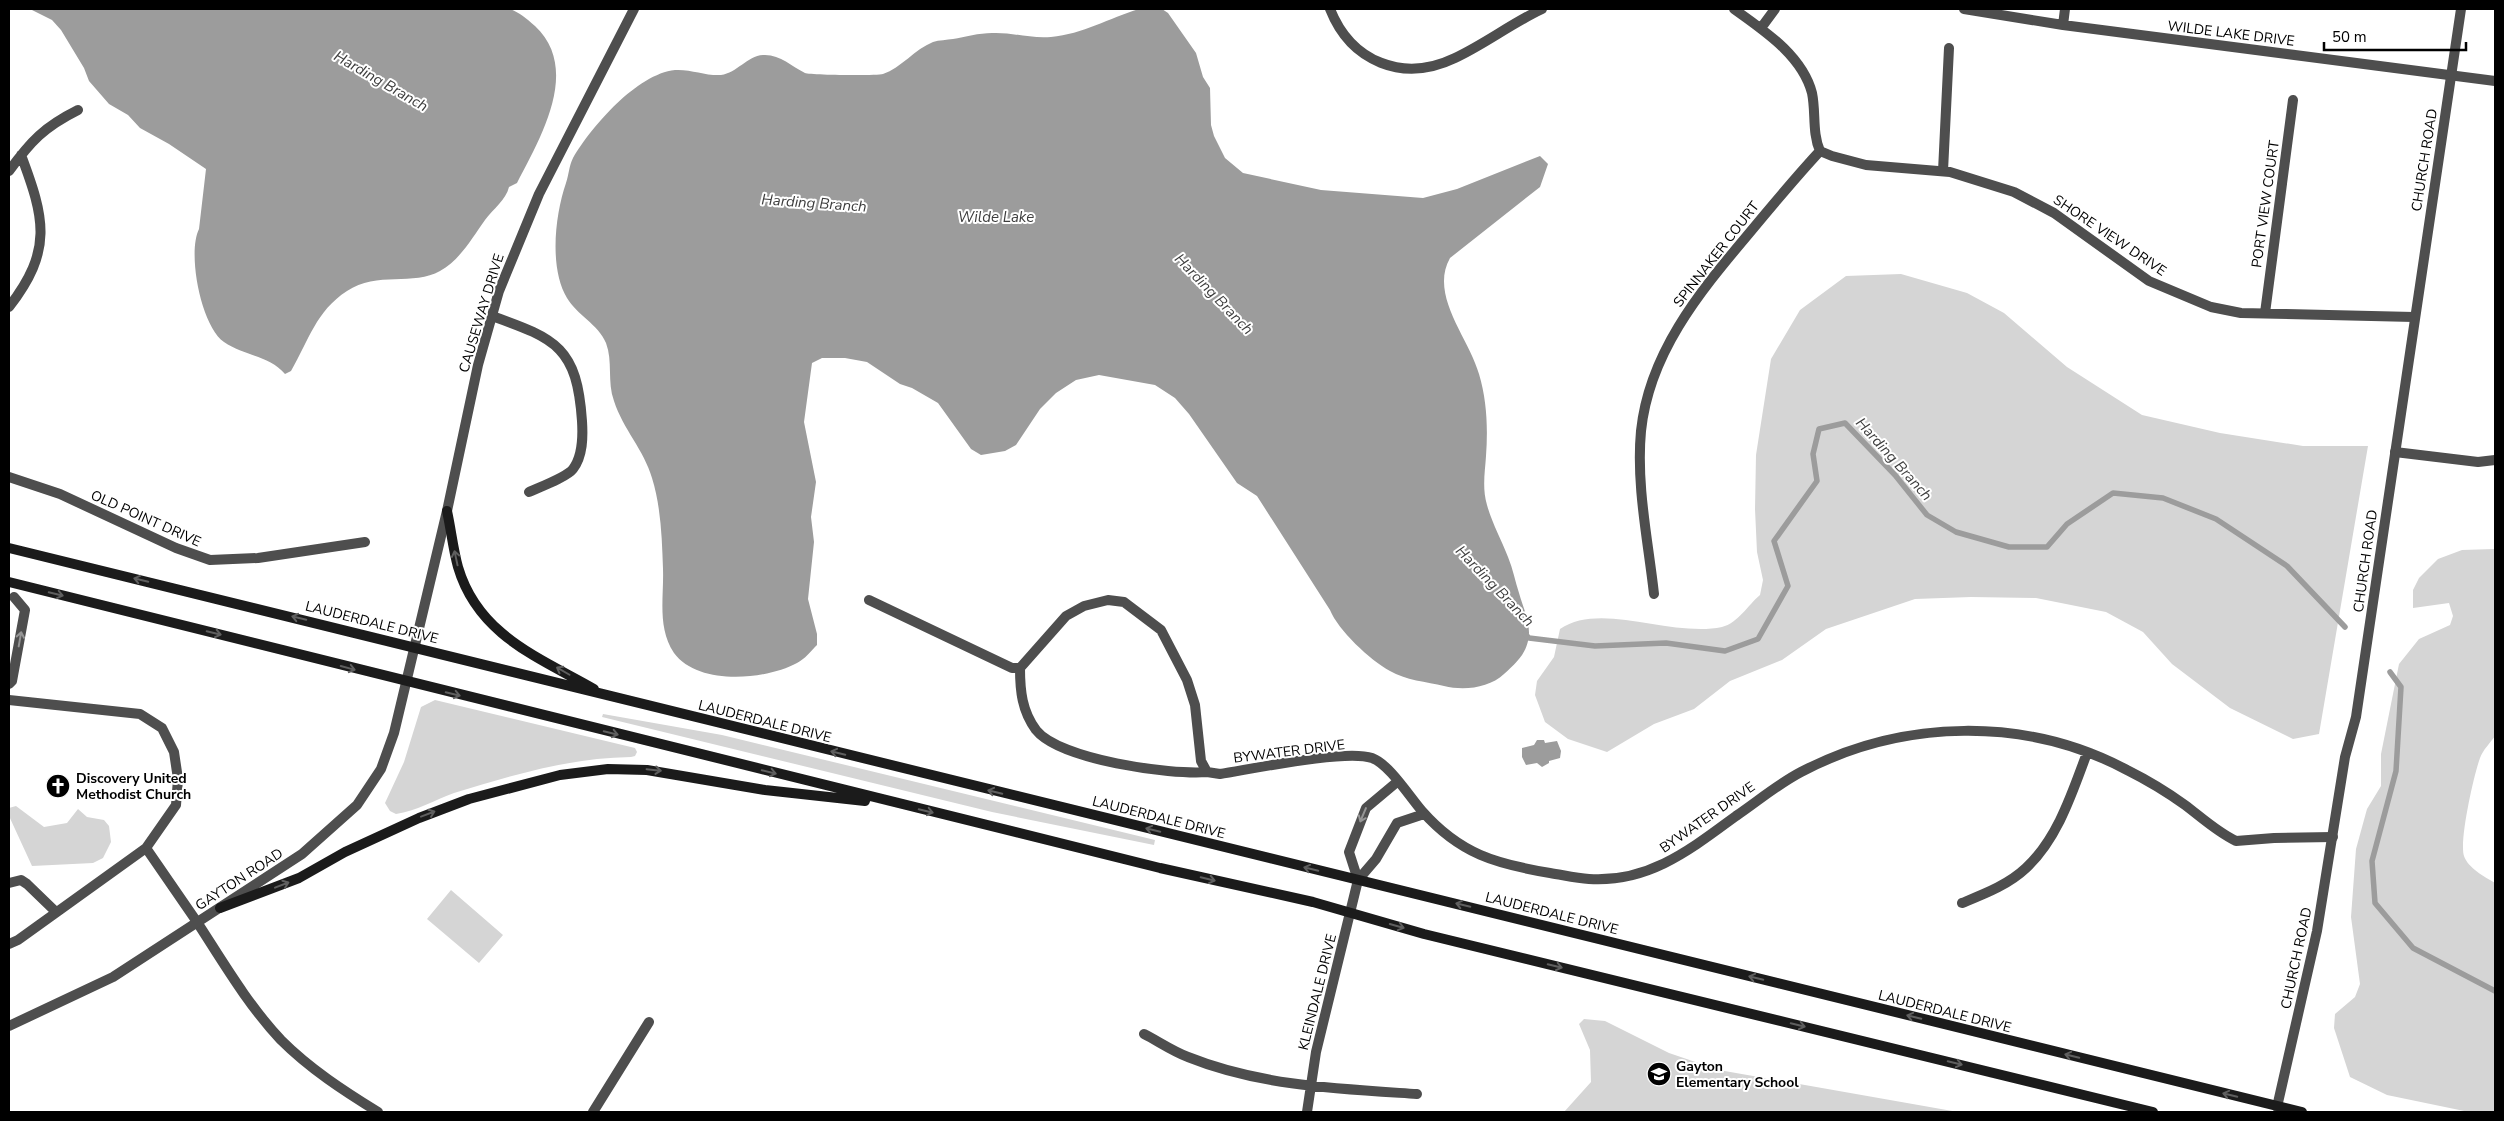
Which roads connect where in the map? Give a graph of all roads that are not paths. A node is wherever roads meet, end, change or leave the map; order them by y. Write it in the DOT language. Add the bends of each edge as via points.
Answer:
graph roads {
  1 [pos="634,9"];
  2 [pos="1330,9"];
  3 [pos="1542,9"];
  4 [pos="1775,9"];
  5 [pos="1964,9"];
  6 [pos="2065,9"];
  7 [pos="2460,9"];
  8 [pos="1739,10"];
  9 [pos="2063,25"];
  10 [pos="1761,28"];
  11 [pos="1949,48"];
  12 [pos="2450,76"];
  13 [pos="2495,81"];
  14 [pos="2293,100"];
  15 [pos="78,110"];
  16 [pos="1820,151"];
  17 [pos="21,155"];
  18 [pos="9,171"];
  19 [pos="1943,171"];
  20 [pos="9,307"];
  21 [pos="2265,313"];
  22 [pos="492,316"];
  23 [pos="2414,317"];
  24 [pos="2395,452"];
  25 [pos="2495,460"];
  26 [pos="9,477"];
  27 [pos="530,492"];
  28 [pos="447,511"];
  29 [pos="365,542"];
  30 [pos="9,548"];
  31 [pos="14,584"];
  32 [pos="1654,594"];
  33 [pos="11,598"];
  34 [pos="869,600"];
  35 [pos="414,646"];
  36 [pos="1020,668"];
  37 [pos="406,682"];
  38 [pos="9,684"];
  39 [pos="606,696"];
  40 [pos="9,700"];
  41 [pos="2087,754"];
  42 [pos="1207,772"];
  43 [pos="1397,782"];
  44 [pos="906,806"];
  45 [pos="1424,814"];
  46 [pos="2333,837"];
  47 [pos="146,848"];
  48 [pos="1358,880"];
  49 [pos="9,883"];
  50 [pos="1962,903"];
  51 [pos="220,908"];
  52 [pos="56,912"];
  53 [pos="1350,913"];
  54 [pos="197,922"];
  55 [pos="9,944"];
  56 [pos="649,1022"];
  57 [pos="9,1026"];
  58 [pos="1144,1034"];
  59 [pos="1311,1085"];
  60 [pos="1417,1094"];
  61 [pos="2276,1110"];
  62 [pos="378,1112"];
  63 [pos="593,1112"];
  64 [pos="1307,1112"];
  65 [pos="2153,1112"];
  66 [pos="2302,1112"];
  1 -- 22 [label="street, CAUSEWAY DRIVE" via="538,194"];
  2 -- 3 [label="street" via="1346,37 1370,59 1391,66 1414,68 1456,58"];
  4 -- 10 [label="street"];
  5 -- 9 [label="street, WILDE LAKE DRIVE"];
  6 -- 9 [label="street"];
  7 -- 12 [label="street, CHURCH ROAD"];
  8 -- 10 [label="street"];
  9 -- 12 [label="street, WILDE LAKE DRIVE"];
  10 -- 16 [label="street" via="1789,54 1808,81 1816,143"];
  11 -- 19 [label="street"];
  12 -- 13 [label="street, WILDE LAKE DRIVE"];
  12 -- 23 [label="street, CHURCH ROAD"];
  14 -- 21 [label="street, PORT VIEW COURT"];
  15 -- 17 [label="street" via="53,123"];
  16 -- 19 [label="street, SHORE VIEW DRIVE" via="1866,165"];
  16 -- 32 [label="street, SPINNAKER COURT" via="1706,284 1675,329 1655,374 1646,400 1641,431 1640,471"];
  17 -- 18 [label="street"];
  17 -- 20 [label="street" via="37,197 42,230 37,262"];
  19 -- 21 [label="street, SHORE VIEW DRIVE" via="2014,192 2046,209 2149,281 2184,297 2241,313"];
  21 -- 23 [label="street, SHORE VIEW DRIVE"];
  22 -- 27 [label="street" via="536,331 548,339 564,354 575,376 583,439 578,461 572,471"];
  22 -- 28 [label="street, CAUSEWAY DRIVE" via="478,365"];
  23 -- 24 [label="street, CHURCH ROAD"];
  24 -- 25 [label="street" via="2478,462"];
  24 -- 46 [label="street, CHURCH ROAD" via="2356,717 2345,757"];
  26 -- 29 [label="street, OLD POINT DRIVE" via="60,494 176,548 210,560 258,558"];
  28 -- 35 [label="street, CAUSEWAY DRIVE"];
  39 -- 28 [label="main road, one-way" via="519,648 481,613 458,567"];
  35 -- 30 [label="main road, LAUDERDALE DRIVE, one-way"];
  31 -- 33 [label="street"];
  31 -- 37 [label="main road, one-way"];
  38 -- 33 [label="street, one-way" via="25,610"];
  34 -- 36 [label="street" via="1012,668"];
  35 -- 37 [label="street, GAYTON ROAD"];
  35 -- 39 [label="main road, LAUDERDALE DRIVE"];
  36 -- 42 [label="street, BYWATER DRIVE" via="1021,697 1028,716 1037,731 1051,742 1105,760 1163,772"];
  36 -- 42 [label="street" via="1066,616 1084,606 1108,600 1124,602 1161,630 1187,680 1195,705 1201,761"];
  37 -- 44 [label="main road, one-way"];
  37 -- 51 [label="street, GAYTON ROAD" via="394,733 381,769 357,805 302,854"];
  48 -- 39 [label="main road, LAUDERDALE DRIVE, one-way"];
  40 -- 47 [label="street" via="140,714 162,728 174,752 178,779 176,804"];
  41 -- 45 [label="street, BYWATER DRIVE" via="2056,740 1981,729 1919,734 1858,748 1802,771 1674,860 1638,874 1617,878 1590,879 1506,865 1470,852"];
  41 -- 46 [label="street, BYWATER DRIVE" via="2125,768 2176,798 2236,841"];
  41 -- 50 [label="street" via="2064,812 2038,855 2025,869 1997,888"];
  42 -- 43 [label="street, BYWATER DRIVE" via="1220,774 1360,756 1383,764"];
  43 -- 45 [label="street, BYWATER DRIVE"];
  43 -- 48 [label="street, one-way" via="1366,808 1349,852"];
  51 -- 44 [label="main road, one-way" via="299,878 387,832 447,807 530,781 587,771 626,768 672,772 765,790"];
  44 -- 53 [label="main road, one-way"];
  45 -- 48 [label="street, KLEINDALE DRIVE" via="1397,822 1376,859"];
  46 -- 61 [label="street, CHURCH ROAD" via="2315,940"];
  47 -- 52 [label="street"];
  47 -- 54 [label="street"];
  48 -- 53 [label="street, KLEINDALE DRIVE"];
  61 -- 48 [label="main road, LAUDERDALE DRIVE, one-way"];
  49 -- 52 [label="street" via="21,880"];
  51 -- 54 [label="street, GAYTON ROAD"];
  52 -- 55 [label="street"];
  53 -- 59 [label="street, KLEINDALE DRIVE"];
  53 -- 65 [label="main road, one-way" via="1424,934"];
  54 -- 57 [label="street, GAYTON ROAD" via="113,977"];
  54 -- 62 [label="street" via="253,1007 281,1040 314,1069"];
  56 -- 63 [label="street"];
  58 -- 59 [label="street" via="1186,1057 1231,1072"];
  59 -- 60 [label="street"];
  59 -- 64 [label="street, KLEINDALE DRIVE"];
  61 -- 66 [label="main road, LAUDERDALE DRIVE"];
}
